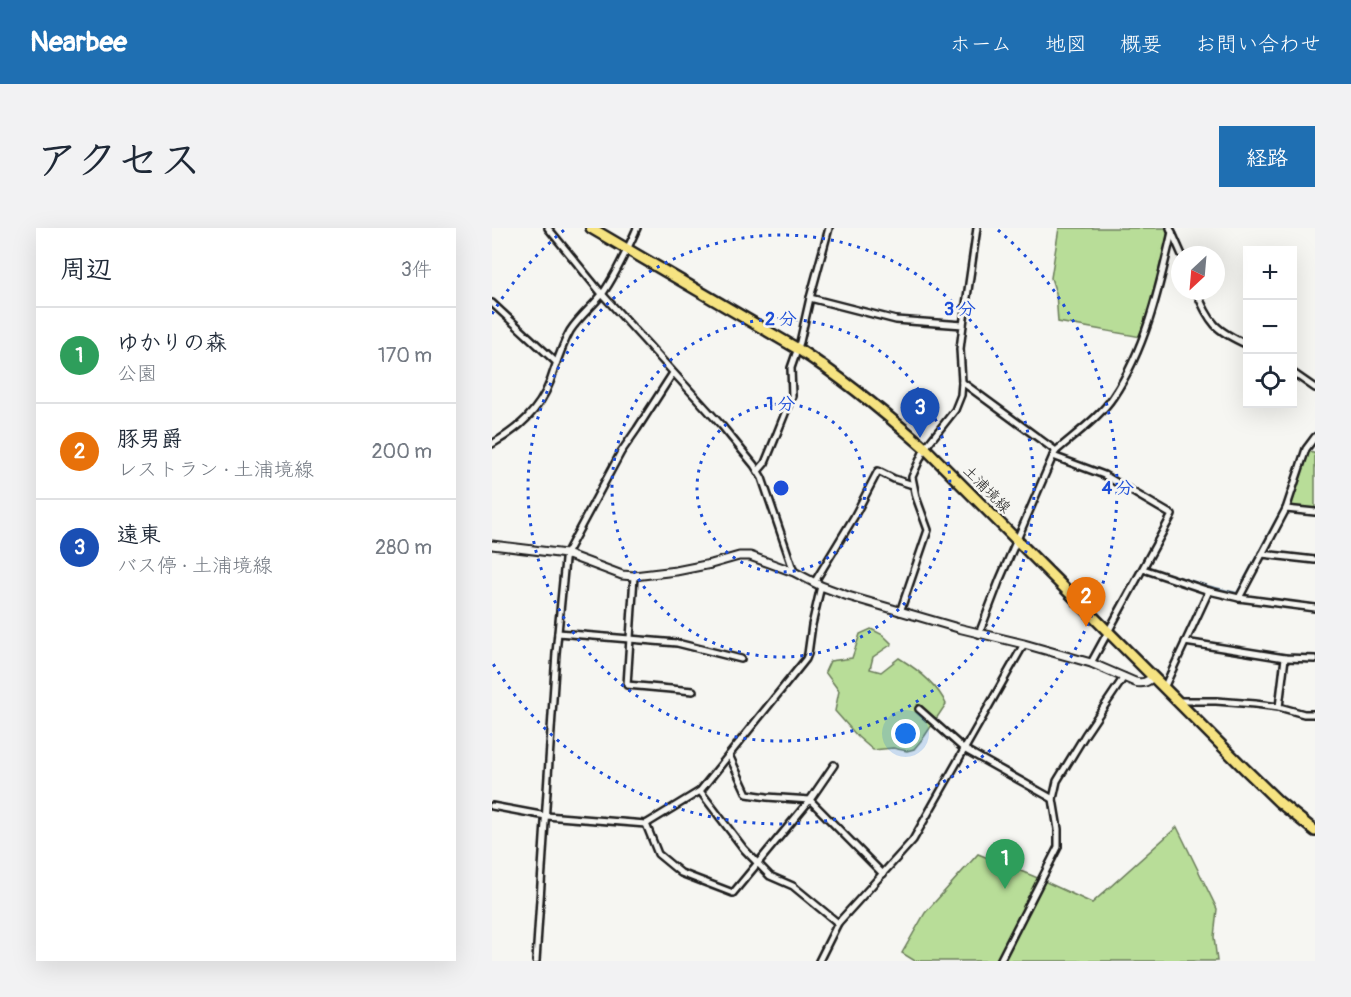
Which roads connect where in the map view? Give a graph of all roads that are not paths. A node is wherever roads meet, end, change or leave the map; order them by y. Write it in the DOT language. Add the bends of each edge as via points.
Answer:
graph roads {
  1 [pos="548,228"];
  2 [pos="591,228"];
  3 [pos="637,228"];
  4 [pos="829,228"];
  5 [pos="977,228"];
  6 [pos="1171,230"];
  7 [pos="1178,246"];
  8 [pos="627,249"];
  9 [pos="602,294"];
  10 [pos="810,298"];
  11 [pos="1200,300"];
  12 [pos="492,303"];
  13 [pos="963,325"];
  14 [pos="1243,343"];
  15 [pos="798,349"];
  16 [pos="556,362"];
  17 [pos="673,373"];
  18 [pos="1297,375"];
  19 [pos="962,382"];
  20 [pos="1315,388"];
  21 [pos="1315,437"];
  22 [pos="492,444"];
  23 [pos="925,448"];
  24 [pos="1055,454"];
  25 [pos="758,471"];
  26 [pos="913,485"];
  27 [pos="1286,509"];
  28 [pos="1315,512"];
  29 [pos="1017,540"];
  30 [pos="492,545"];
  31 [pos="566,554"];
  32 [pos="1262,554"];
  33 [pos="1315,560"];
  34 [pos="1146,570"];
  35 [pos="794,572"];
  36 [pos="634,576"];
  37 [pos="818,585"];
  38 [pos="1209,591"];
  39 [pos="1239,598"];
  40 [pos="1315,609"];
  41 [pos="900,612"];
  42 [pos="1108,632"];
  43 [pos="558,633"];
  44 [pos="979,634"];
  45 [pos="630,639"];
  46 [pos="1185,642"];
  47 [pos="1024,644"];
  48 [pos="1285,658"];
  49 [pos="741,659"];
  50 [pos="1315,659"];
  51 [pos="1091,663"];
  52 [pos="1124,677"];
  53 [pos="1153,677"];
  54 [pos="1164,688"];
  55 [pos="693,691"];
  56 [pos="1177,701"];
  57 [pos="1278,708"];
  58 [pos="919,709"];
  59 [pos="1315,714"];
  60 [pos="964,749"];
  61 [pos="729,755"];
  62 [pos="834,765"];
  63 [pos="700,791"];
  64 [pos="810,800"];
  65 [pos="1053,800"];
  66 [pos="492,806"];
  67 [pos="546,816"];
  68 [pos="646,824"];
  69 [pos="1315,831"];
  70 [pos="758,864"];
  71 [pos="882,874"];
  72 [pos="838,923"];
  73 [pos="536,961"];
  74 [pos="819,961"];
  75 [pos="1000,961"];
  1 -- 9 [label="street"];
  2 -- 8 [label="main road, 土浦境線"];
  3 -- 8 [label="street"];
  4 -- 10 [label="street"];
  5 -- 13 [label="street"];
  6 -- 7 [label="street"];
  6 -- 24 [label="street" via="1157,296 1124,378 1112,399"];
  8 -- 9 [label="street"];
  8 -- 15 [label="main road, 土浦境線"];
  9 -- 16 [label="street" via="570,332"];
  9 -- 17 [label="street"];
  10 -- 13 [label="street" via="896,320"];
  10 -- 15 [label="street"];
  11 -- 14 [label="street" via="1216,326"];
  12 -- 16 [label="street"];
  13 -- 19 [label="street"];
  15 -- 23 [label="main road, 土浦境線" via="859,392"];
  15 -- 25 [label="street" via="791,368 792,396 765,463"];
  16 -- 22 [label="street" via="537,407 509,434"];
  17 -- 25 [label="street"];
  17 -- 31 [label="street" via="621,452"];
  18 -- 20 [label="street"];
  19 -- 23 [label="street" via="955,410"];
  19 -- 24 [label="street"];
  21 -- 27 [label="street" via="1306,449"];
  23 -- 26 [label="street" via="912,477"];
  23 -- 29 [label="main road, 土浦境線"];
  24 -- 29 [label="street"];
  24 -- 34 [label="street" via="1104,475 1172,515"];
  25 -- 35 [label="street"];
  26 -- 37 [label="street" via="878,471"];
  26 -- 41 [label="street" via="928,530"];
  27 -- 28 [label="street"];
  27 -- 32 [label="street"];
  29 -- 42 [label="main road, 土浦境線"];
  29 -- 44 [label="street"];
  30 -- 31 [label="street"];
  31 -- 36 [label="street"];
  31 -- 43 [label="street"];
  32 -- 33 [label="street"];
  32 -- 39 [label="street"];
  34 -- 38 [label="street"];
  34 -- 42 [label="street"];
  35 -- 36 [label="street" via="750,556 738,556 676,571"];
  35 -- 37 [label="street"];
  36 -- 45 [label="street"];
  37 -- 41 [label="street"];
  37 -- 61 [label="street" via="806,659"];
  38 -- 39 [label="street"];
  38 -- 46 [label="street"];
  39 -- 40 [label="street"];
  41 -- 44 [label="street"];
  42 -- 51 [label="street"];
  42 -- 53 [label="main road, 土浦境線"];
  43 -- 45 [label="street"];
  43 -- 67 [label="street"];
  44 -- 47 [label="street"];
  45 -- 49 [label="street" via="677,643"];
  45 -- 55 [label="street" via="627,685"];
  46 -- 48 [label="street"];
  46 -- 54 [label="street"];
  47 -- 51 [label="street"];
  47 -- 60 [label="street"];
  48 -- 50 [label="street"];
  48 -- 57 [label="street"];
  51 -- 52 [label="street"];
  52 -- 53 [label="street" via="1140,683"];
  52 -- 65 [label="street" via="1057,782"];
  53 -- 54 [label="main road, 土浦境線"];
  54 -- 56 [label="main road, 土浦境線"];
  56 -- 57 [label="street"];
  56 -- 69 [label="main road, 土浦境線" via="1279,802"];
  57 -- 59 [label="street"];
  58 -- 60 [label="street"];
  60 -- 65 [label="street"];
  60 -- 71 [label="street" via="912,840"];
  61 -- 63 [label="street"];
  61 -- 64 [label="street" via="747,794"];
  62 -- 64 [label="street"];
  63 -- 68 [label="street"];
  63 -- 70 [label="street"];
  64 -- 70 [label="street"];
  64 -- 71 [label="street"];
  65 -- 75 [label="street" via="1058,847"];
  66 -- 67 [label="street"];
  67 -- 68 [label="street"];
  67 -- 73 [label="street"];
  68 -- 70 [label="street" via="658,854 681,873 733,893"];
  70 -- 72 [label="street" via="770,876 802,892"];
  71 -- 72 [label="street"];
  72 -- 74 [label="street"];
}
